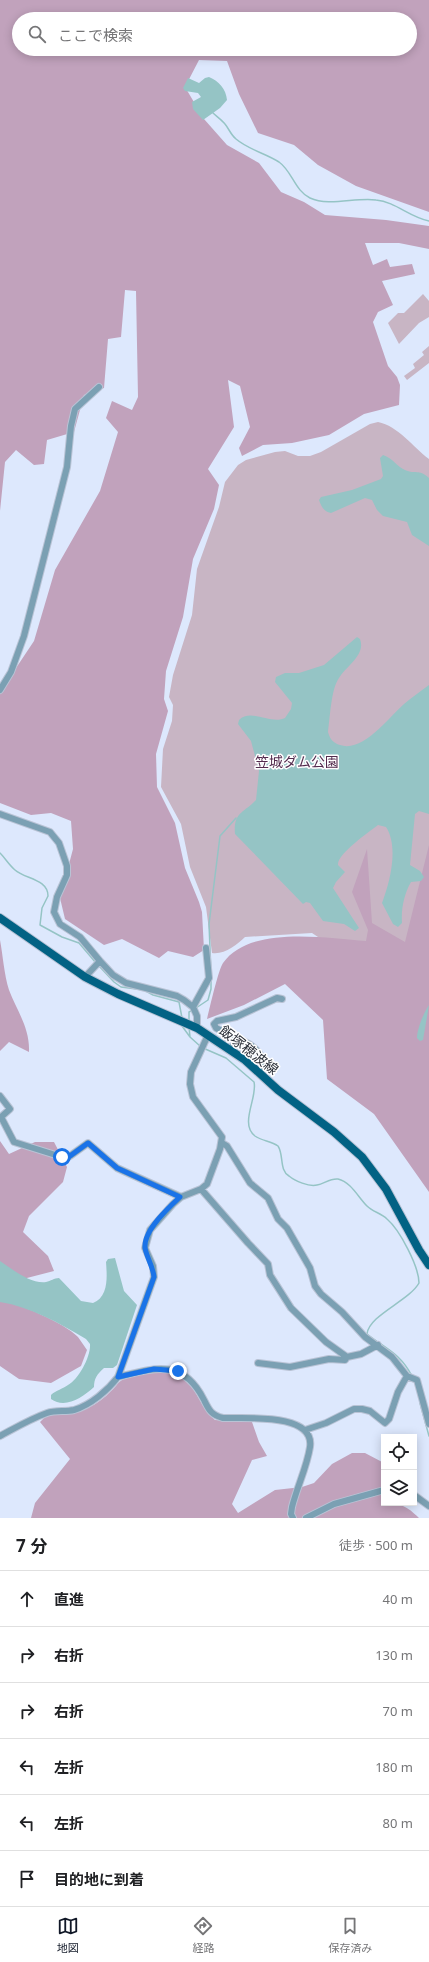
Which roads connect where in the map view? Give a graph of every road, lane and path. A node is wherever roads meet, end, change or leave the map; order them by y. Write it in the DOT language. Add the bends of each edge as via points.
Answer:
graph roads {
  1 [pos="99,387"];
  2 [pos="0,690"];
  3 [pos="0,814"];
  4 [pos="0,918"];
  5 [pos="206,948"];
  6 [pos="100,961"];
  7 [pos="85,977"];
  8 [pos="282,999"];
  9 [pos="193,1007"];
  10 [pos="197,1028"];
  11 [pos="208,1035"];
  12 [pos="239,1040"];
  13 [pos="230,1049"];
  14 [pos="258,1073"];
  15 [pos="0,1096"];
  16 [pos="222,1143"];
  17 [pos="201,1189"];
  18 [pos="180,1197"];
  19 [pos="429,1265"];
  20 [pos="378,1345"];
  21 [pos="347,1357"];
  22 [pos="258,1363"];
  23 [pos="408,1376"];
  24 [pos="118,1377"];
  25 [pos="429,1424"];
  26 [pos="305,1430"];
  27 [pos="0,1436"];
  28 [pos="381,1491"];
  29 [pos="417,1497"];
  30 [pos="429,1506"];
  31 [pos="293,1518"];
  32 [pos="306,1518"];
  1 -- 2 [label="street" via="75,409 67,468 24,636 11,672"];
  3 -- 6 [label="street" via="50,832 59,843 67,866 67,875 57,897 54,912 60,924 80,937"];
  4 -- 7 [label="main road, 飯塚穂波線"];
  5 -- 9 [label="street" via="209,978"];
  6 -- 7 [label="street"];
  6 -- 9 [label="street" via="113,975 126,983 177,996"];
  7 -- 10 [label="main road, 飯塚穂波線"];
  8 -- 12 [label="street" via="277,998 214,1024 216,1028"];
  9 -- 10 [label="street" via="197,1016"];
  10 -- 11 [label="main road, 飯塚穂波線"];
  11 -- 13 [label="main road, 飯塚穂波線"];
  11 -- 16 [label="street" via="191,1072 190,1084 193,1097 218,1129"];
  12 -- 13 [label="street"];
  12 -- 14 [label="street" via="257,1051 264,1066"];
  13 -- 14 [label="main road, 飯塚穂波線"];
  14 -- 19 [label="main road, 飯塚穂波線" via="362,1157 386,1189"];
  15 -- 18 [label="street" via="10,1109 1,1117 14,1142 62,1157 70,1156 88,1143 117,1168"];
  16 -- 17 [label="street" via="211,1176"];
  16 -- 20 [label="street" via="228,1146 250,1183 268,1198 310,1268 315,1286 321,1294 365,1337"];
  17 -- 18 [label="street"];
  17 -- 21 [label="street" via="268,1264 270,1275 291,1308 326,1342"];
  18 -- 24 [label="street" via="150,1230 146,1240 145,1248 153,1266 154,1277"];
  20 -- 21 [label="street" via="361,1354"];
  20 -- 23 [label="street"];
  21 -- 22 [label="street" via="345,1360 329,1359 290,1367"];
  23 -- 25 [label="street" via="416,1379"];
  23 -- 26 [label="street" via="385,1423 370,1411 354,1409"];
  24 -- 26 [label="street" via="154,1369 178,1371 193,1382 207,1408 214,1415 223,1418 286,1420"];
  24 -- 27 [label="street" via="109,1388 75,1410 50,1412 35,1417"];
  26 -- 31 [label="street" via="310,1448 292,1507"];
  28 -- 32 [label="street" via="334,1504"];
  29 -- 30 [label="street"];
}
